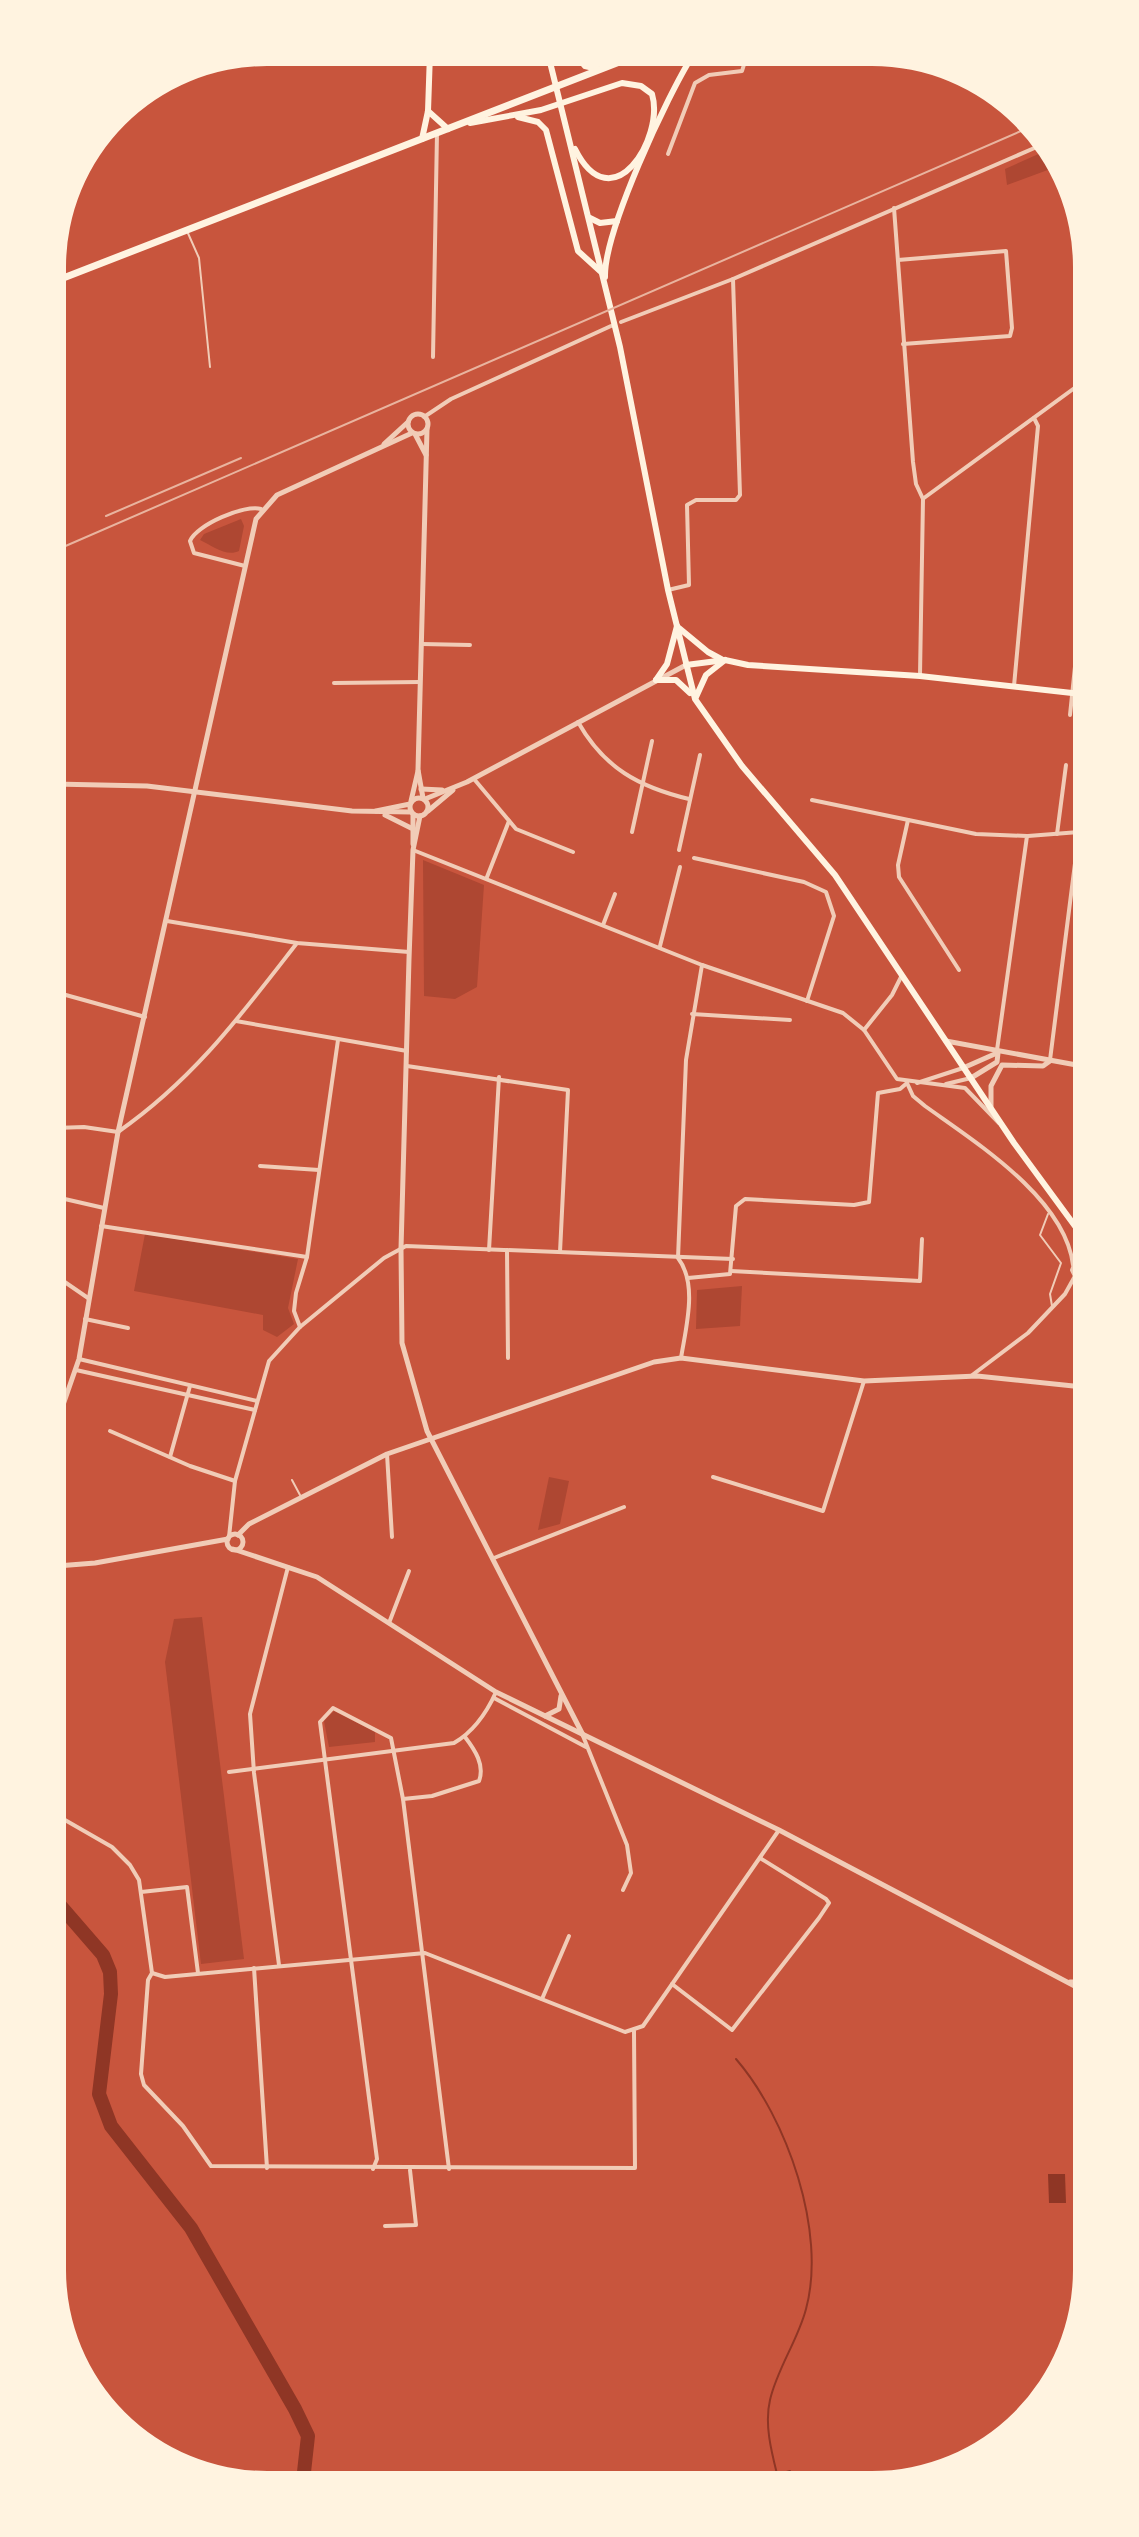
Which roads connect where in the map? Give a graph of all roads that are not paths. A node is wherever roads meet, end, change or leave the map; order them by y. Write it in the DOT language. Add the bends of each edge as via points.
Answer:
graph roads {
  1 [pos="430,66"];
  2 [pos="551,66"];
  3 [pos="585,66"];
  4 [pos="610,66"];
  5 [pos="688,66"];
  6 [pos="745,66"];
  7 [pos="605,68"];
  8 [pos="428,111"];
  9 [pos="506,117"];
  10 [pos="462,124"];
  11 [pos="448,129"];
  12 [pos="437,133"];
  13 [pos="568,136"];
  14 [pos="422,139"];
  15 [pos="1033,148"];
  16 [pos="668,154"];
  17 [pos="894,208"];
  18 [pos="590,218"];
  19 [pos="617,221"];
  20 [pos="187,230"];
  21 [pos="897,260"];
  22 [pos="600,271"];
  23 [pos="66,277"];
  24 [pos="733,279"];
  25 [pos="606,291"];
  26 [pos="621,322"];
  27 [pos="611,326"];
  28 [pos="903,344"];
  29 [pos="433,357"];
  30 [pos="210,367"];
  31 [pos="1073,389"];
  32 [pos="424,417"];
  33 [pos="1034,418"];
  34 [pos="408,422"];
  35 [pos="427,429"];
  36 [pos="414,434"];
  37 [pos="381,448"];
  38 [pos="428,459"];
  39 [pos="923,499"];
  40 [pos="261,509"];
  41 [pos="245,566"];
  42 [pos="668,590"];
  43 [pos="677,626"];
  44 [pos="422,644"];
  45 [pos="470,645"];
  46 [pos="725,660"];
  47 [pos="686,665"];
  48 [pos="920,676"];
  49 [pos="656,680"];
  50 [pos="421,682"];
  51 [pos="334,683"];
  52 [pos="1014,686"];
  53 [pos="1073,693"];
  54 [pos="695,699"];
  55 [pos="1073,706"];
  56 [pos="1070,715"];
  57 [pos="578,722"];
  58 [pos="652,741"];
  59 [pos="700,755"];
  60 [pos="1066,765"];
  61 [pos="418,770"];
  62 [pos="474,779"];
  63 [pos="66,784"];
  64 [pos="641,784"];
  65 [pos="457,787"];
  66 [pos="421,789"];
  67 [pos="447,790"];
  68 [pos="194,792"];
  69 [pos="424,798"];
  70 [pos="689,799"];
  71 [pos="812,800"];
  72 [pos="411,803"];
  73 [pos="428,811"];
  74 [pos="372,812"];
  75 [pos="412,813"];
  76 [pos="384,814"];
  77 [pos="420,816"];
  78 [pos="908,820"];
  79 [pos="509,821"];
  80 [pos="411,828"];
  81 [pos="632,832"];
  82 [pos="1073,833"];
  83 [pos="1057,834"];
  84 [pos="1027,836"];
  85 [pos="413,848"];
  86 [pos="679,850"];
  87 [pos="573,852"];
  88 [pos="694,858"];
  89 [pos="680,867"];
  90 [pos="487,877"];
  91 [pos="1073,885"];
  92 [pos="615,894"];
  93 [pos="167,921"];
  94 [pos="603,925"];
  95 [pos="297,943"];
  96 [pos="659,947"];
  97 [pos="409,952"];
  98 [pos="702,965"];
  99 [pos="959,970"];
  100 [pos="901,976"];
  101 [pos="66,995"];
  102 [pos="807,1001"];
  103 [pos="692,1014"];
  104 [pos="146,1017"];
  105 [pos="790,1020"];
  106 [pos="236,1021"];
  107 [pos="864,1030"];
  108 [pos="338,1040"];
  109 [pos="945,1041"];
  110 [pos="407,1051"];
  111 [pos="998,1053"];
  112 [pos="1050,1060"];
  113 [pos="1073,1064"];
  114 [pos="407,1066"];
  115 [pos="963,1068"];
  116 [pos="499,1077"];
  117 [pos="971,1078"];
  118 [pos="907,1083"];
  119 [pos="915,1084"];
  120 [pos="940,1085"];
  121 [pos="991,1107"];
  122 [pos="1000,1123"];
  123 [pos="66,1128"];
  124 [pos="118,1132"];
  125 [pos="260,1166"];
  126 [pos="319,1170"];
  127 [pos="66,1200"];
  128 [pos="104,1208"];
  129 [pos="1048,1213"];
  130 [pos="1073,1223"];
  131 [pos="101,1226"];
  132 [pos="922,1239"];
  133 [pos="401,1249"];
  134 [pos="489,1250"];
  135 [pos="507,1250"];
  136 [pos="560,1252"];
  137 [pos="307,1257"];
  138 [pos="678,1258"];
  139 [pos="733,1259"];
  140 [pos="1073,1265"];
  141 [pos="731,1271"];
  142 [pos="688,1278"];
  143 [pos="1073,1279"];
  144 [pos="66,1283"];
  145 [pos="88,1298"];
  146 [pos="1052,1307"];
  147 [pos="85,1319"];
  148 [pos="300,1327"];
  149 [pos="128,1328"];
  150 [pos="508,1358"];
  151 [pos="681,1358"];
  152 [pos="79,1359"];
  153 [pos="76,1370"];
  154 [pos="142,1375"];
  155 [pos="971,1376"];
  156 [pos="864,1381"];
  157 [pos="140,1385"];
  158 [pos="190,1386"];
  159 [pos="1073,1386"];
  160 [pos="188,1396"];
  161 [pos="66,1398"];
  162 [pos="257,1401"];
  163 [pos="255,1410"];
  164 [pos="110,1431"];
  165 [pos="431,1438"];
  166 [pos="387,1454"];
  167 [pos="170,1458"];
  168 [pos="713,1477"];
  169 [pos="292,1480"];
  170 [pos="235,1481"];
  171 [pos="302,1500"];
  172 [pos="624,1507"];
  173 [pos="392,1537"];
  174 [pos="232,1540"];
  175 [pos="243,1543"];
  176 [pos="257,1558"];
  177 [pos="494,1558"];
  178 [pos="66,1565"];
  179 [pos="288,1567"];
  180 [pos="409,1571"];
  181 [pos="389,1623"];
  182 [pos="560,1691"];
  183 [pos="495,1695"];
  184 [pos="559,1709"];
  185 [pos="545,1716"];
  186 [pos="560,1723"];
  187 [pos="554,1730"];
  188 [pos="583,1736"];
  189 [pos="465,1737"];
  190 [pos="586,1747"];
  191 [pos="394,1753"];
  192 [pos="325,1759"];
  193 [pos="255,1769"];
  194 [pos="229,1772"];
  195 [pos="403,1799"];
  196 [pos="66,1821"];
  197 [pos="779,1830"];
  198 [pos="760,1858"];
  199 [pos="623,1890"];
  200 [pos="141,1892"];
  201 [pos="569,1936"];
  202 [pos="420,1953"];
  203 [pos="352,1958"];
  204 [pos="279,1965"];
  205 [pos="254,1968"];
  206 [pos="152,1973"];
  207 [pos="198,1973"];
  208 [pos="1067,1982"];
  209 [pos="1073,1982"];
  210 [pos="672,1984"];
  211 [pos="1073,1985"];
  212 [pos="542,1999"];
  213 [pos="634,2031"];
  214 [pos="267,2168"];
  215 [pos="373,2169"];
  216 [pos="449,2169"];
  217 [pos="410,2170"];
  218 [pos="385,2226"];
  1 -- 8 [label="main road"];
  2 -- 13 [label="main road"];
  3 -- 7 [label="main road"];
  4 -- 7 [label="main road"];
  5 -- 19 [label="main road"];
  6 -- 16 [label="street" via="742,71 702,77 691,87"];
  7 -- 10 [label="main road"];
  8 -- 11 [label="main road"];
  8 -- 14 [label="main road"];
  9 -- 10 [label="main road"];
  9 -- 13 [label="main road" via="622,83 652,94 651,127 625,174 606,179 592,174"];
  9 -- 22 [label="main road" via="532,119 546,130 578,251"];
  10 -- 11 [label="main road"];
  11 -- 12 [label="main road"];
  12 -- 14 [label="main road"];
  12 -- 29 [label="street"];
  13 -- 18 [label="main road"];
  14 -- 20 [label="main road"];
  15 -- 17 [label="street"];
  17 -- 21 [label="street"];
  17 -- 24 [label="street"];
  18 -- 19 [label="main road"];
  18 -- 22 [label="main road"];
  19 -- 25 [label="main road" via="605,257"];
  20 -- 23 [label="main road"];
  20 -- 30 [label="lane" via="199,258"];
  21 -- 28 [label="street"];
  21 -- 28 [label="street" via="1006,251 1012,328 1010,336"];
  22 -- 25 [label="main road"];
  24 -- 26 [label="street"];
  24 -- 42 [label="street" via="740,495 736,500 696,500 687,505 689,585"];
  25 -- 42 [label="main road"];
  27 -- 32 [label="street" via="451,399"];
  28 -- 39 [label="street" via="913,462"];
  31 -- 33 [label="street"];
  32 -- 34 [label="street" via="413,415"];
  32 -- 35 [label="street"];
  33 -- 39 [label="street"];
  33 -- 52 [label="street" via="1038,426"];
  34 -- 36 [label="street"];
  34 -- 37 [label="street"];
  35 -- 36 [label="street"];
  35 -- 38 [label="street"];
  36 -- 37 [label="street"];
  36 -- 38 [label="street"];
  37 -- 40 [label="street" via="285,491"];
  38 -- 44 [label="street"];
  39 -- 48 [label="street"];
  40 -- 41 [label="street"];
  40 -- 41 [label="street" via="247,508 196,530 190,541 194,553"];
  41 -- 68 [label="street"];
  42 -- 43 [label="main road"];
  43 -- 46 [label="main road"];
  43 -- 47 [label="main road"];
  43 -- 49 [label="main road" via="667,664"];
  44 -- 45 [label="street"];
  44 -- 50 [label="street"];
  46 -- 47 [label="main road"];
  46 -- 48 [label="main road"];
  46 -- 54 [label="main road" via="699,684"];
  47 -- 49 [label="street"];
  47 -- 54 [label="main road"];
  48 -- 52 [label="main road"];
  49 -- 54 [label="main road" via="676,680"];
  49 -- 57 [label="street"];
  50 -- 51 [label="street"];
  50 -- 61 [label="street"];
  52 -- 53 [label="main road"];
  54 -- 100 [label="main road" via="742,766 835,875"];
  55 -- 56 [label="street"];
  57 -- 62 [label="street"];
  57 -- 64 [label="street" via="590,742"];
  58 -- 64 [label="street"];
  59 -- 70 [label="street"];
  60 -- 83 [label="street"];
  61 -- 66 [label="street"];
  61 -- 72 [label="street"];
  62 -- 65 [label="street"];
  62 -- 79 [label="street"];
  63 -- 68 [label="street"];
  64 -- 70 [label="street"];
  64 -- 81 [label="street"];
  65 -- 67 [label="street"];
  65 -- 73 [label="street"];
  66 -- 67 [label="street"];
  66 -- 69 [label="street"];
  67 -- 69 [label="street"];
  68 -- 74 [label="street"];
  68 -- 93 [label="street"];
  69 -- 72 [label="street"];
  69 -- 73 [label="street"];
  70 -- 86 [label="street"];
  71 -- 78 [label="street"];
  72 -- 74 [label="street"];
  72 -- 75 [label="street"];
  73 -- 77 [label="street"];
  74 -- 76 [label="street"];
  75 -- 76 [label="street"];
  75 -- 77 [label="street"];
  75 -- 80 [label="street"];
  76 -- 80 [label="street"];
  77 -- 85 [label="street"];
  78 -- 84 [label="street" via="976,834"];
  78 -- 99 [label="street" via="899,877"];
  79 -- 87 [label="street" via="516,829"];
  79 -- 90 [label="street"];
  80 -- 85 [label="street"];
  82 -- 83 [label="street"];
  83 -- 84 [label="street"];
  84 -- 111 [label="street"];
  85 -- 90 [label="street"];
  85 -- 97 [label="street"];
  88 -- 102 [label="street" via="804,882 826,892 834,916"];
  89 -- 96 [label="street"];
  90 -- 94 [label="street"];
  91 -- 112 [label="street"];
  92 -- 94 [label="street"];
  93 -- 95 [label="street"];
  93 -- 104 [label="street"];
  94 -- 96 [label="street"];
  95 -- 97 [label="street"];
  95 -- 106 [label="street"];
  96 -- 98 [label="street"];
  97 -- 110 [label="street"];
  98 -- 102 [label="street"];
  98 -- 103 [label="street"];
  100 -- 107 [label="street"];
  100 -- 109 [label="main road"];
  101 -- 104 [label="street"];
  102 -- 107 [label="street" via="851,1017"];
  103 -- 105 [label="street"];
  103 -- 138 [label="street"];
  104 -- 124 [label="street"];
  106 -- 108 [label="street"];
  106 -- 124 [label="street" via="162,1101"];
  107 -- 118 [label="street" via="891,1072"];
  108 -- 110 [label="street"];
  108 -- 126 [label="street"];
  109 -- 111 [label="street"];
  109 -- 115 [label="main road"];
  110 -- 114 [label="street"];
  111 -- 112 [label="street"];
  111 -- 115 [label="street"];
  111 -- 117 [label="street" via="997,1062"];
  112 -- 113 [label="street"];
  112 -- 121 [label="street" via="1043,1066 1002,1065 991,1086"];
  114 -- 116 [label="street"];
  114 -- 133 [label="street"];
  115 -- 117 [label="main road"];
  115 -- 119 [label="street"];
  116 -- 134 [label="street"];
  116 -- 136 [label="street" via="568,1090"];
  117 -- 120 [label="street"];
  117 -- 121 [label="main road"];
  118 -- 119 [label="street"];
  118 -- 129 [label="street" via="925,1106 1015,1171"];
  118 -- 139 [label="street" via="878,1093 869,1202 745,1199 736,1206"];
  119 -- 120 [label="street"];
  120 -- 122 [label="street" via="965,1088"];
  121 -- 122 [label="main road"];
  122 -- 130 [label="main road"];
  123 -- 124 [label="street"];
  124 -- 128 [label="street"];
  125 -- 126 [label="street"];
  126 -- 137 [label="street"];
  127 -- 128 [label="street"];
  128 -- 131 [label="street"];
  129 -- 140 [label="street"];
  129 -- 146 [label="lane" via="1040,1235 1061,1263 1050,1294"];
  131 -- 137 [label="street"];
  131 -- 145 [label="street"];
  132 -- 141 [label="street" via="920,1281"];
  133 -- 134 [label="street"];
  133 -- 148 [label="street"];
  133 -- 165 [label="street" via="402,1343"];
  134 -- 135 [label="street"];
  135 -- 136 [label="street"];
  135 -- 150 [label="street"];
  136 -- 138 [label="street"];
  137 -- 148 [label="street" via="294,1311"];
  138 -- 139 [label="street"];
  138 -- 142 [label="street"];
  139 -- 141 [label="street"];
  141 -- 142 [label="street"];
  142 -- 151 [label="street"];
  143 -- 146 [label="street"];
  144 -- 145 [label="street"];
  145 -- 147 [label="street"];
  146 -- 155 [label="street" via="1028,1333"];
  147 -- 149 [label="street"];
  147 -- 152 [label="street"];
  148 -- 162 [label="street" via="269,1361"];
  151 -- 156 [label="street"];
  151 -- 165 [label="street" via="654,1362"];
  152 -- 153 [label="street"];
  152 -- 154 [label="street"];
  153 -- 157 [label="street"];
  153 -- 161 [label="street"];
  154 -- 157 [label="street"];
  154 -- 158 [label="street"];
  155 -- 156 [label="street"];
  155 -- 159 [label="street"];
  156 -- 168 [label="street" via="823,1511"];
  157 -- 160 [label="street"];
  158 -- 160 [label="street"];
  158 -- 162 [label="street"];
  160 -- 163 [label="street"];
  160 -- 167 [label="street"];
  162 -- 163 [label="street"];
  163 -- 170 [label="street"];
  164 -- 167 [label="street"];
  165 -- 166 [label="street"];
  165 -- 177 [label="street"];
  166 -- 171 [label="street"];
  166 -- 173 [label="street"];
  167 -- 170 [label="street"];
  169 -- 171 [label="lane"];
  170 -- 174 [label="street"];
  171 -- 174 [label="street" via="249,1524"];
  172 -- 177 [label="street"];
  174 -- 175 [label="street"];
  174 -- 175 [label="street"];
  174 -- 176 [label="street"];
  174 -- 178 [label="street"];
  175 -- 176 [label="street"];
  176 -- 179 [label="street"];
  177 -- 182 [label="street"];
  179 -- 181 [label="street" via="317,1577"];
  179 -- 193 [label="street" via="250,1714"];
  180 -- 181 [label="street"];
  181 -- 183 [label="street"];
  182 -- 184 [label="street"];
  182 -- 188 [label="street"];
  183 -- 185 [label="street"];
  183 -- 187 [label="street"];
  183 -- 189 [label="street"];
  184 -- 185 [label="street"];
  184 -- 186 [label="street"];
  185 -- 186 [label="street"];
  186 -- 187 [label="street"];
  186 -- 188 [label="street"];
  187 -- 190 [label="street"];
  188 -- 190 [label="street"];
  188 -- 197 [label="street"];
  189 -- 191 [label="street"];
  189 -- 195 [label="street" via="482,1771 479,1781"];
  190 -- 199 [label="street" via="596,1760 627,1845 631,1873"];
  191 -- 192 [label="street"];
  191 -- 192 [label="street" via="388,1735 340,1709 326,1711 320,1722"];
  191 -- 195 [label="street"];
  192 -- 193 [label="street"];
  192 -- 203 [label="street"];
  193 -- 194 [label="street"];
  193 -- 204 [label="street"];
  195 -- 202 [label="street"];
  196 -- 200 [label="street" via="124,1856"];
  197 -- 198 [label="street"];
  197 -- 208 [label="street"];
  198 -- 210 [label="street"];
  198 -- 210 [label="street" via="826,1899 829,1903 819,1918 732,2030"];
  200 -- 206 [label="street"];
  200 -- 207 [label="street" via="187,1887"];
  201 -- 212 [label="street"];
  202 -- 203 [label="street"];
  202 -- 212 [label="street"];
  202 -- 216 [label="street"];
  203 -- 204 [label="street"];
  203 -- 215 [label="street" via="377,2159"];
  204 -- 205 [label="street"];
  205 -- 207 [label="street"];
  205 -- 214 [label="street"];
  206 -- 207 [label="street"];
  206 -- 214 [label="street" via="144,2085 211,2166"];
  208 -- 209 [label="street"];
  208 -- 211 [label="street"];
  210 -- 213 [label="street"];
  212 -- 213 [label="street"];
  213 -- 216 [label="street" via="637,2165 632,2169"];
  214 -- 215 [label="street"];
  215 -- 217 [label="street"];
  216 -- 217 [label="street"];
  217 -- 218 [label="street" via="416,2225"];
}
